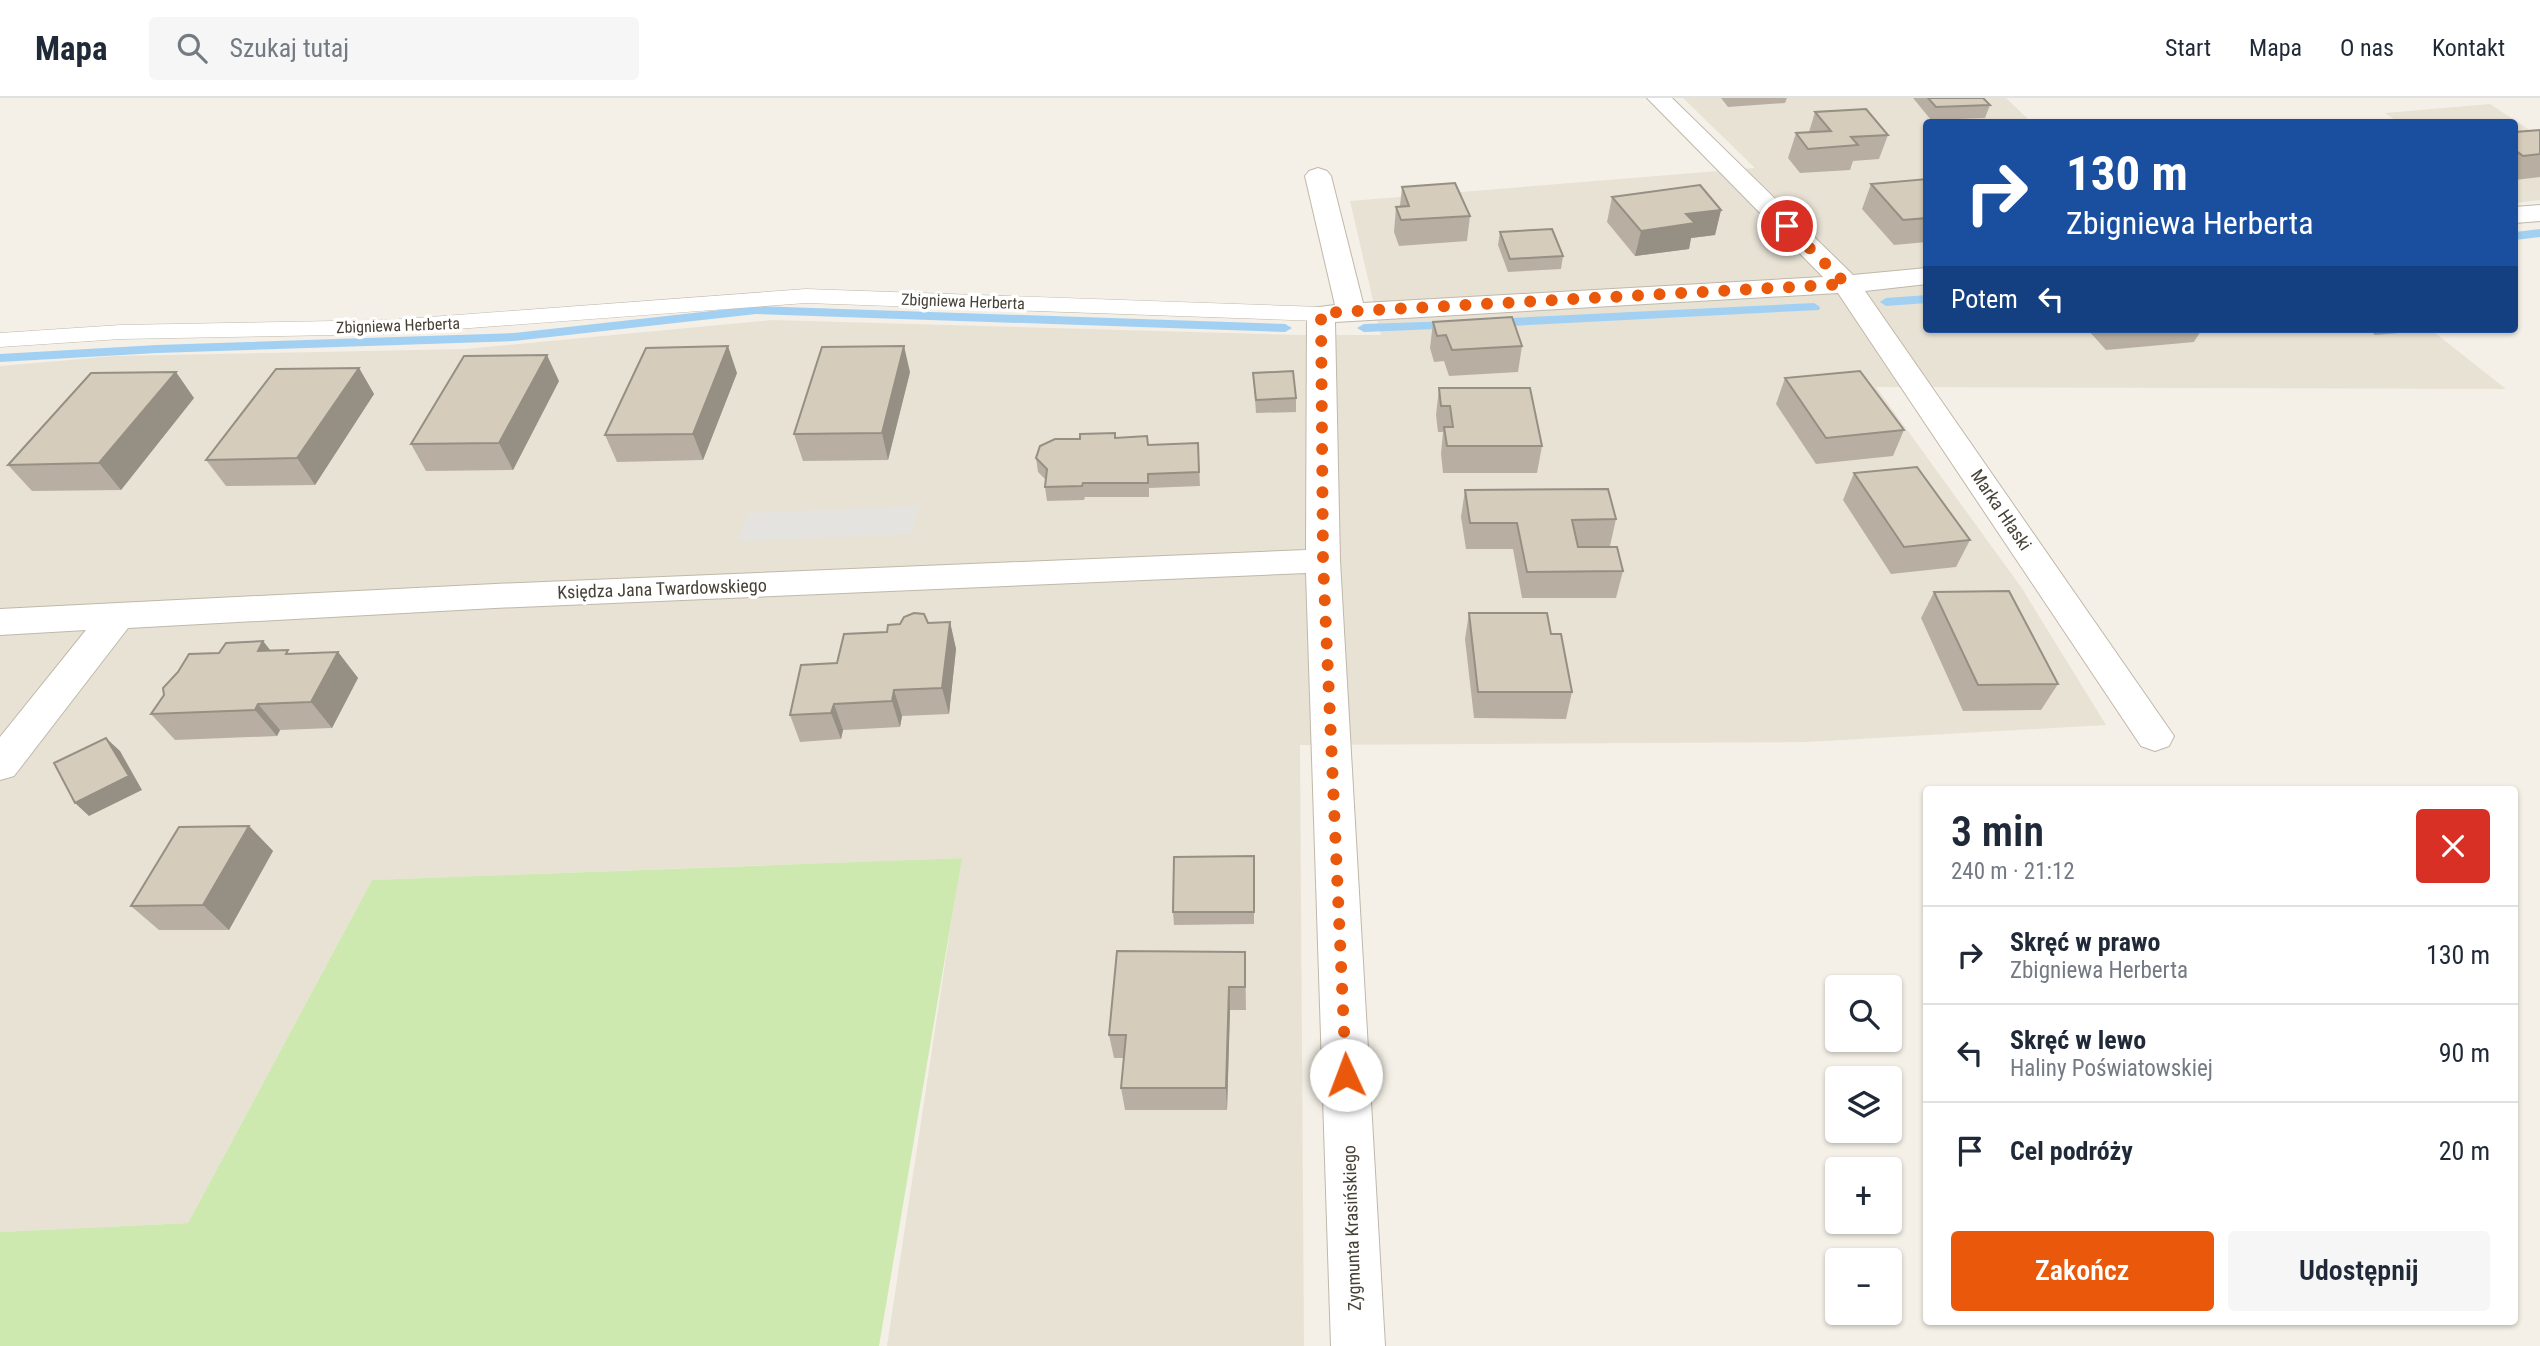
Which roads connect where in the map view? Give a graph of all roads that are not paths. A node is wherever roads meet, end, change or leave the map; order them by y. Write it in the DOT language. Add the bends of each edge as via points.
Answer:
graph roads {
  1 [pos="1659,98"];
  2 [pos="1318,176"];
  3 [pos="2540,212"];
  4 [pos="2518,215"];
  5 [pos="1923,276"];
  6 [pos="1846,284"];
  7 [pos="1336,313"];
  8 [pos="0,340"];
  9 [pos="1323,561"];
  10 [pos="117,617"];
  11 [pos="0,622"];
  12 [pos="2155,736"];
  13 [pos="0,765"];
  14 [pos="1358,1346"];
  1 -- 6 [label="street, Marka Hłaski"];
  2 -- 7 [label="street, Zygmunta Krasińskiego"];
  3 -- 4 [label="street"];
  5 -- 6 [label="street, Zbigniewa Herberta"];
  6 -- 7 [label="street, Zbigniewa Herberta"];
  6 -- 12 [label="street, Marka Hłaski"];
  7 -- 8 [label="lane, Zbigniewa Herberta" via="806,296 390,327 121,332"];
  7 -- 9 [label="street, Zygmunta Krasińskiego"];
  9 -- 10 [label="street, Księdza Jana Twardowskiego"];
  9 -- 14 [label="street, Zygmunta Krasińskiego"];
  10 -- 11 [label="street, Księdza Jana Twardowskiego"];
  10 -- 13 [label="street"];
}
